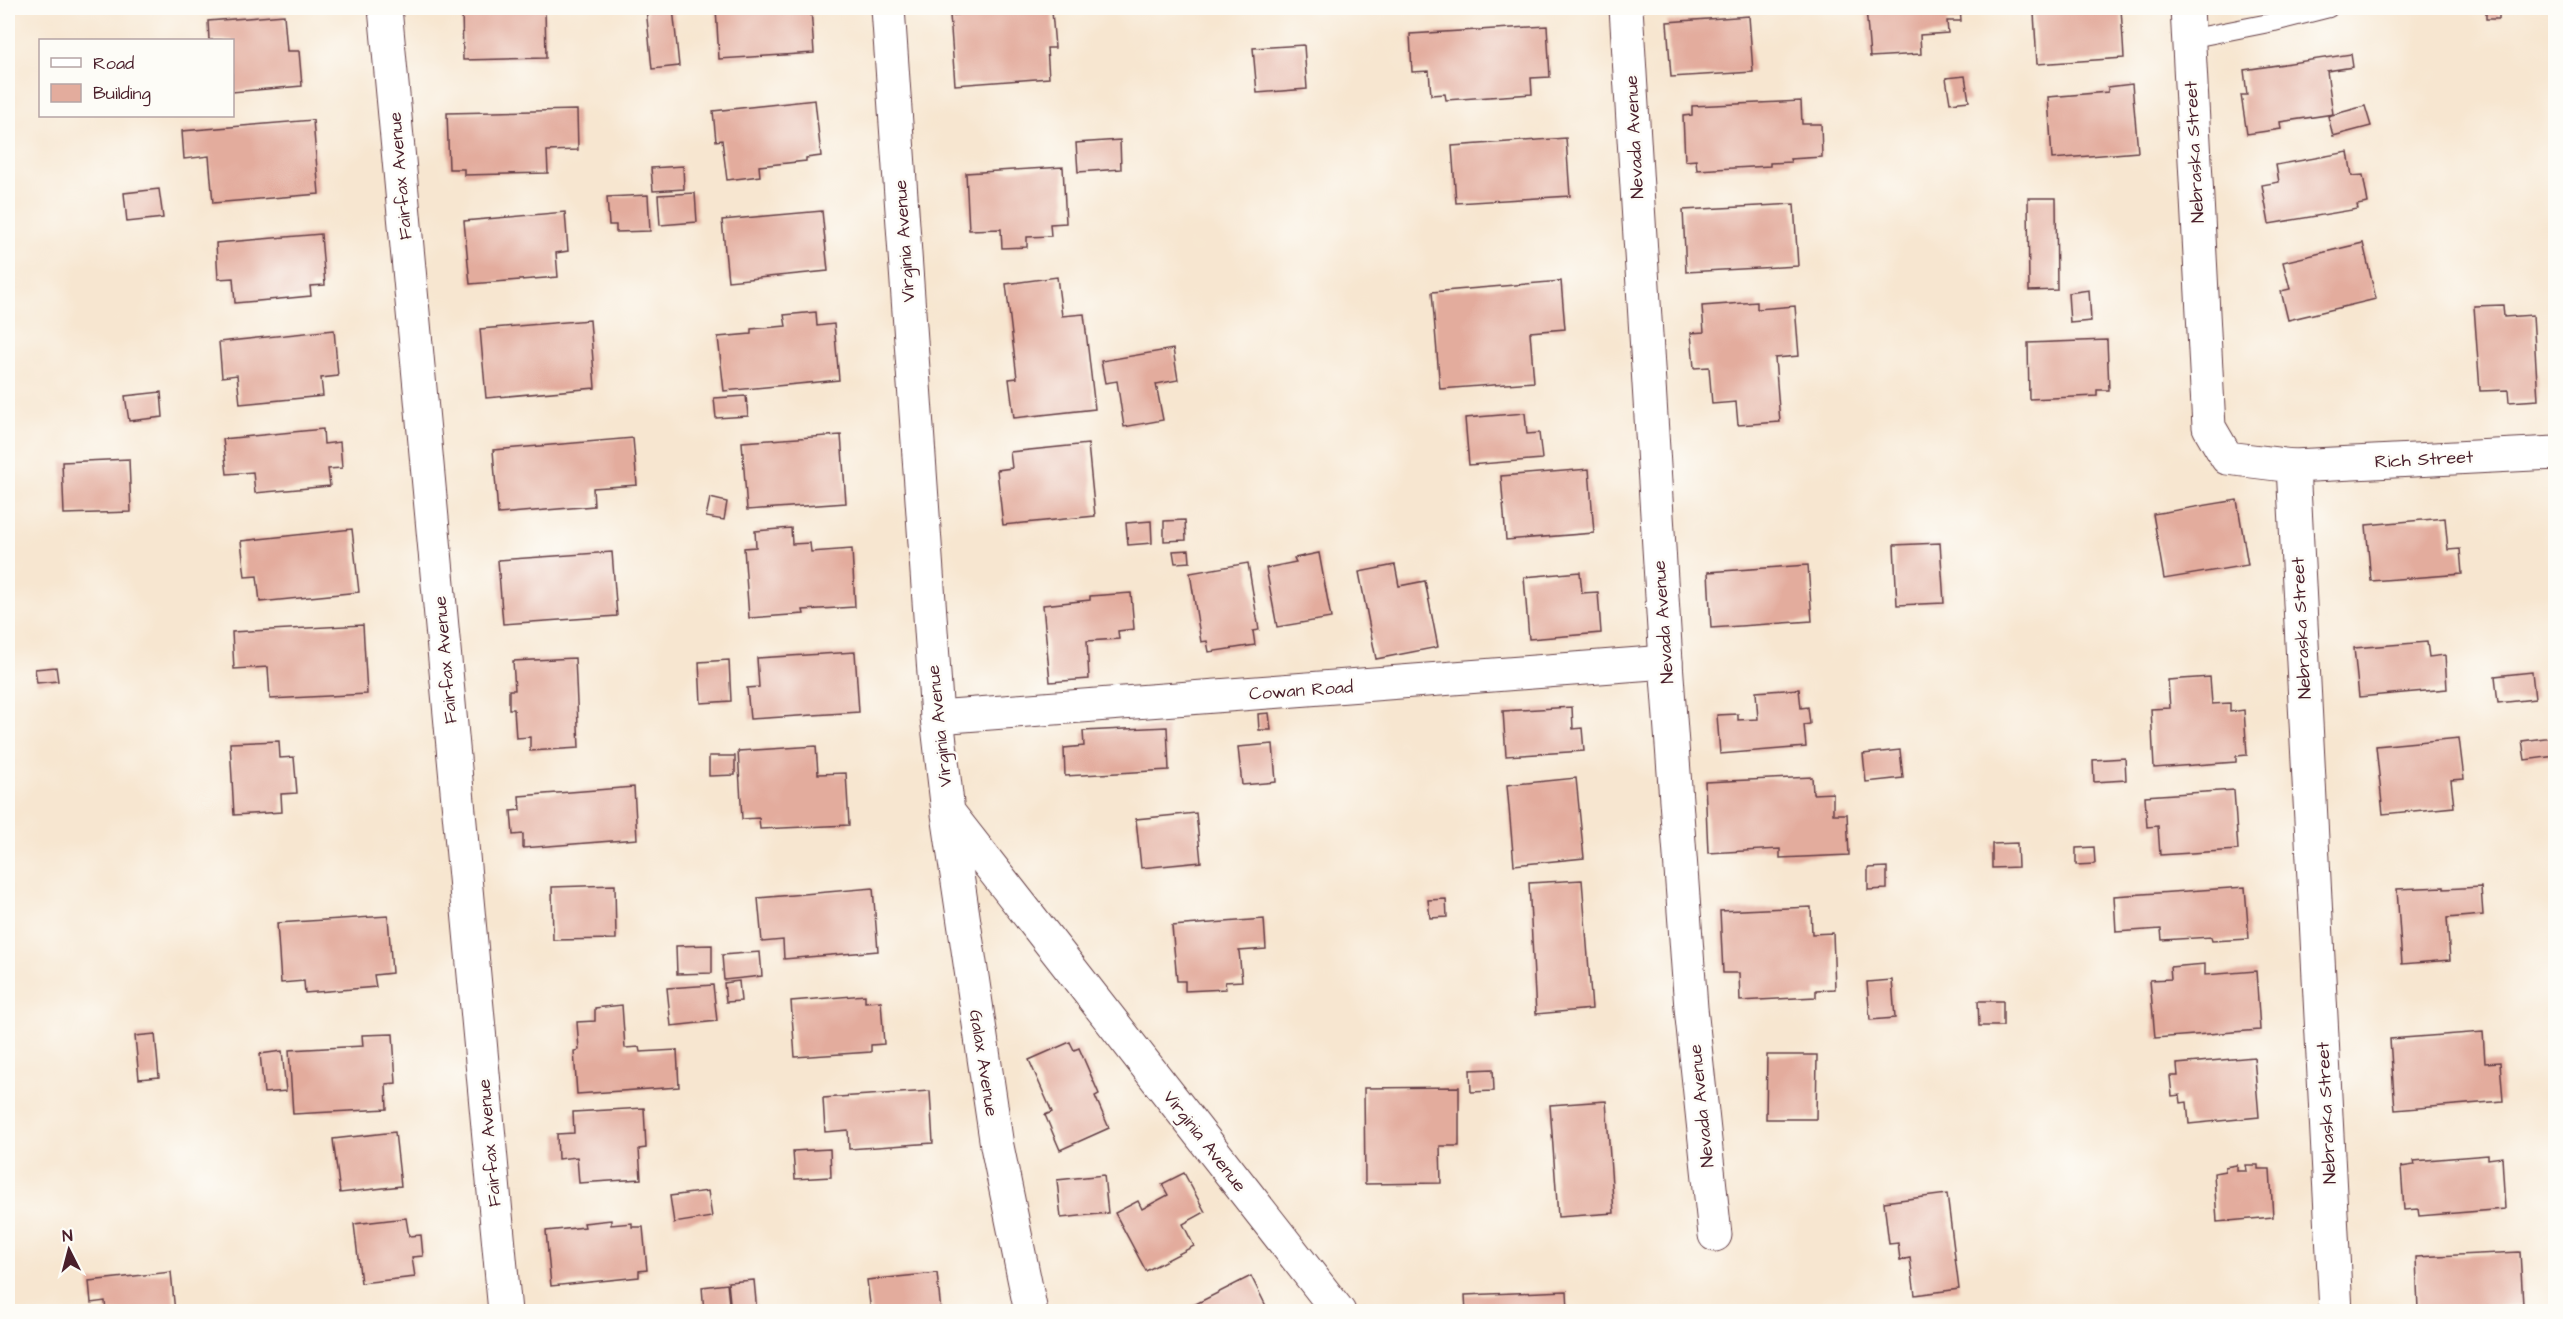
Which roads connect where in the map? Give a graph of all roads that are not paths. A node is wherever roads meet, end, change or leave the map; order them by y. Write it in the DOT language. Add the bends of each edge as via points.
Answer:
graph roads {
  1 [pos="385,8"];
  2 [pos="888,8"];
  3 [pos="1626,8"];
  4 [pos="2329,8"];
  5 [pos="2187,23"];
  6 [pos="2556,453"];
  7 [pos="2293,466"];
  8 [pos="1666,662"];
  9 [pos="937,717"];
  10 [pos="948,812"];
  11 [pos="1715,1235"];
  12 [pos="505,1311"];
  13 [pos="1031,1311"];
  14 [pos="1339,1311"];
  15 [pos="2336,1311"];
  1 -- 12 [label="street, Fairfax Avenue"];
  2 -- 9 [label="street, Virginia Avenue"];
  3 -- 8 [label="street, Nevada Avenue"];
  4 -- 5 [label="lane" via="2274,22"];
  5 -- 7 [label="street, Nebraska Street" via="2209,427 2227,458"];
  6 -- 7 [label="street, Rich Street"];
  7 -- 15 [label="street, Nebraska Street"];
  8 -- 9 [label="street, Cowan Road"];
  8 -- 11 [label="street, Nevada Avenue" via="1691,1008"];
  9 -- 10 [label="street, Virginia Avenue"];
  10 -- 13 [label="street, Galax Avenue" via="997,1146"];
  10 -- 14 [label="street, Virginia Avenue"];
}
